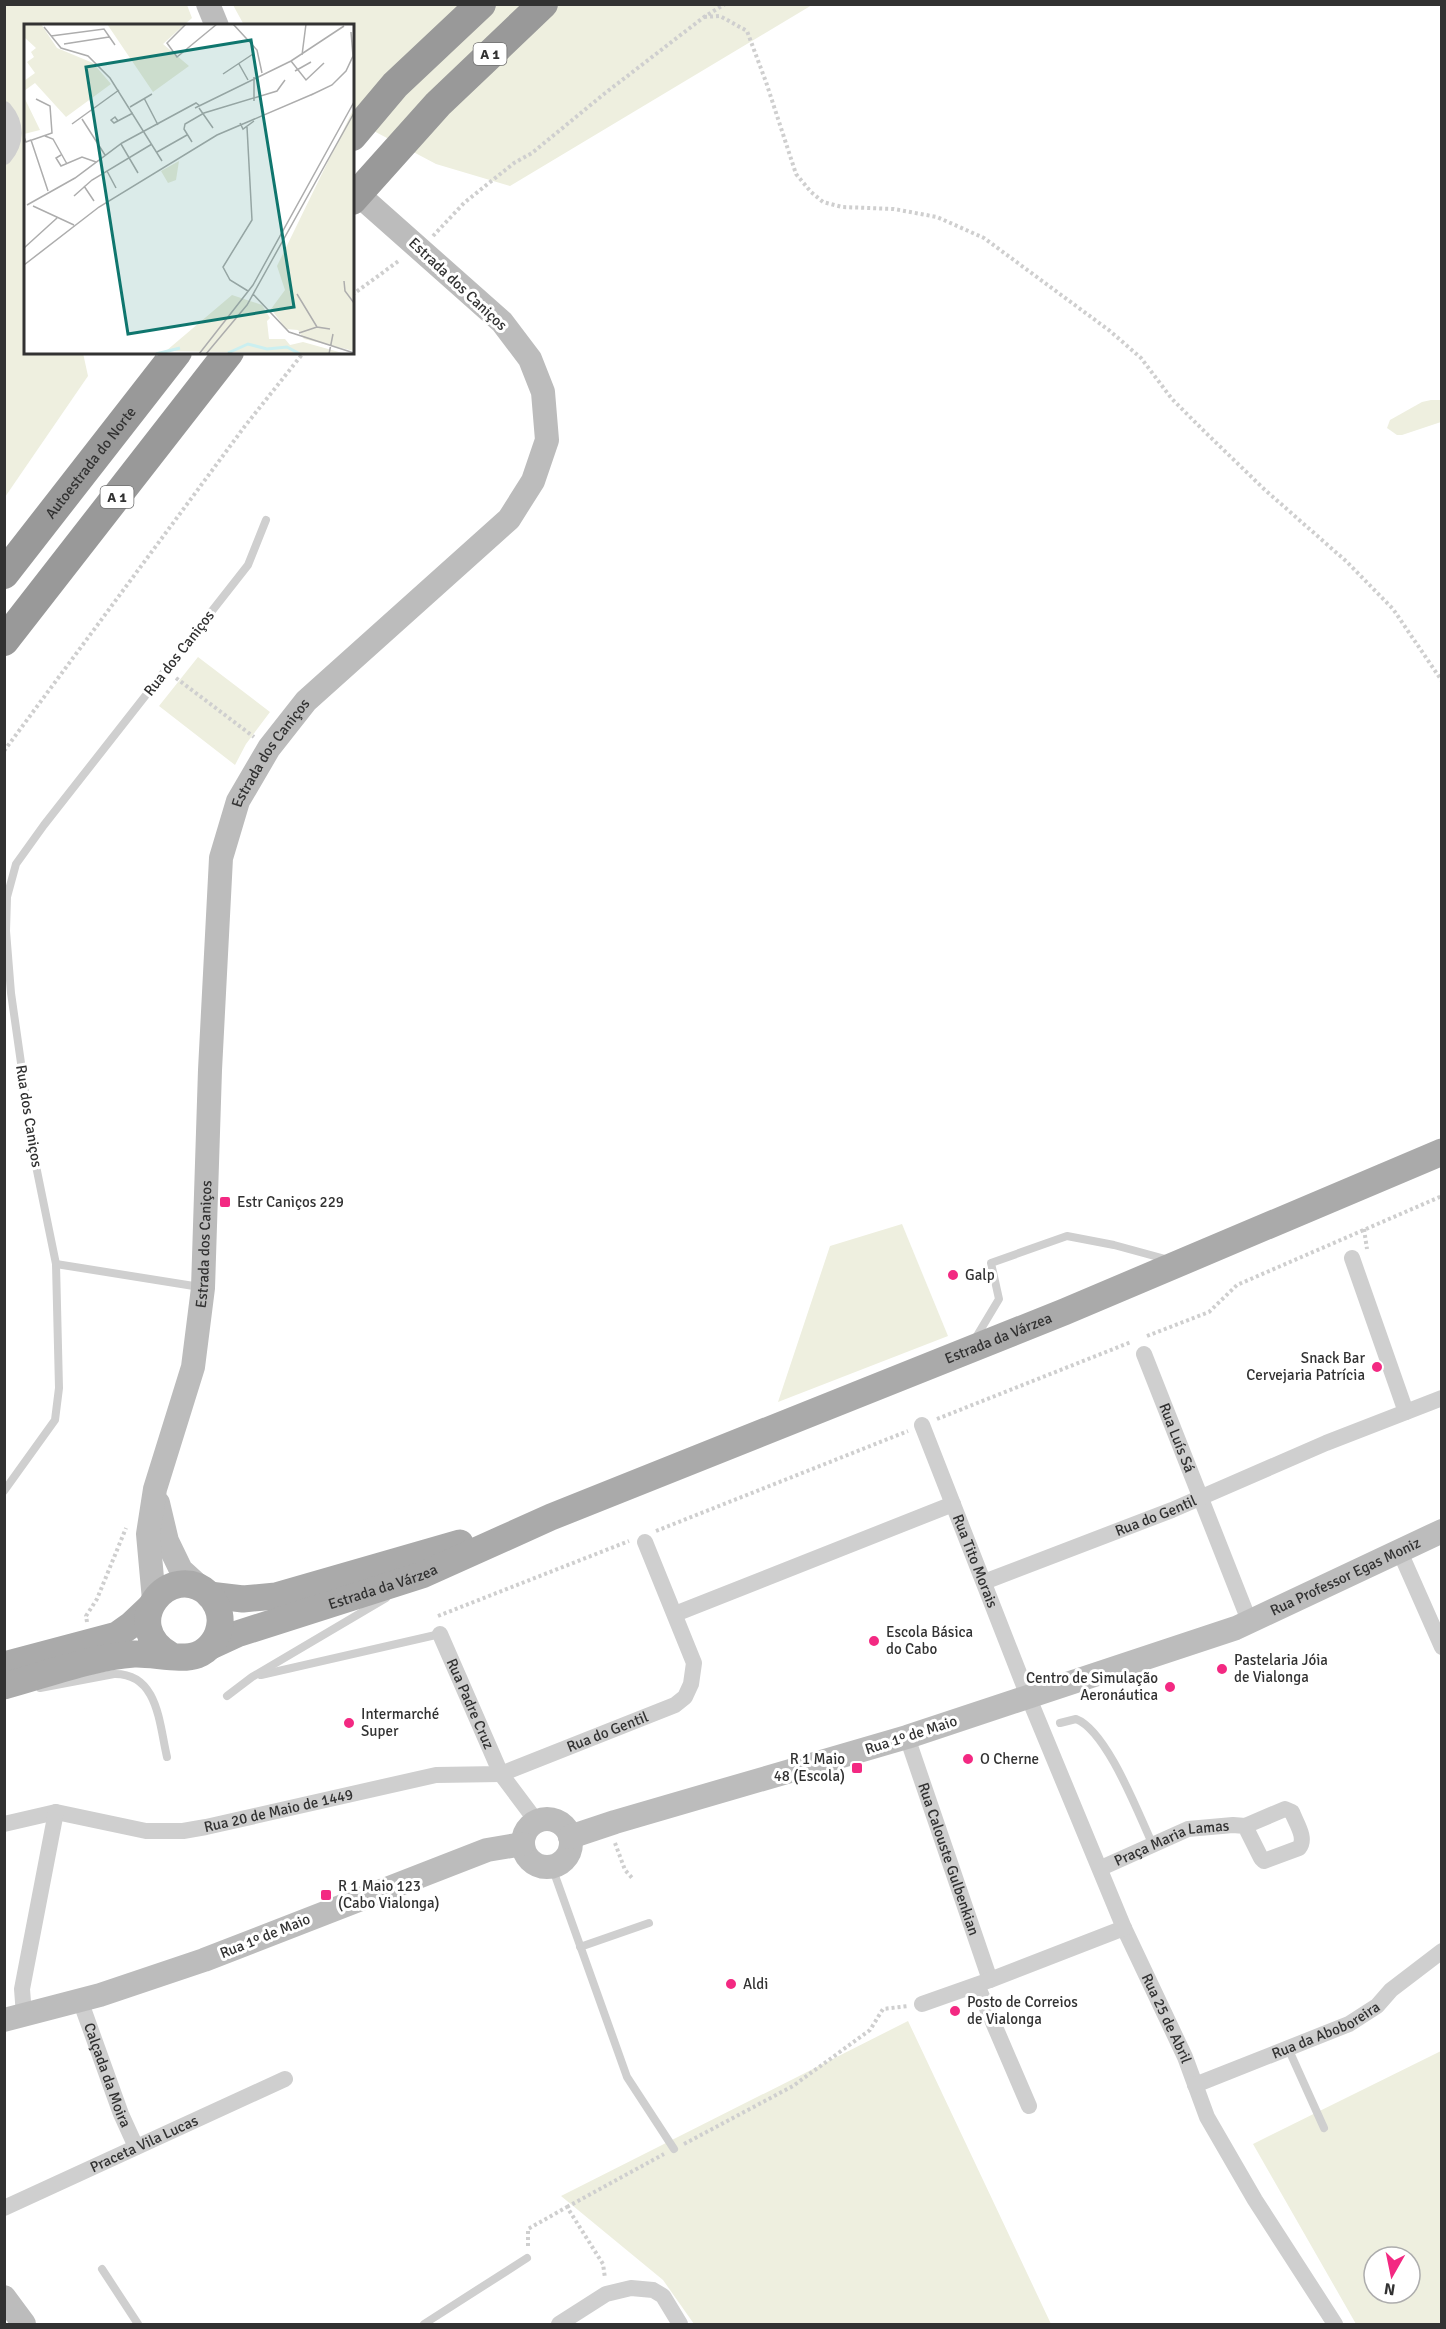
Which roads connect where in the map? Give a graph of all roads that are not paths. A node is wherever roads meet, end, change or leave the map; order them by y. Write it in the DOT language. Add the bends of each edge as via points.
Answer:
graph roads {
  1 [pos="208,4"];
  2 [pos="481,4"];
  3 [pos="543,4"];
  4 [pos="216,24"];
  5 [pos="4,109"];
  6 [pos="354,134"];
  7 [pos="4,157"];
  8 [pos="354,191"];
  9 [pos="354,198"];
  10 [pos="175,354"];
  11 [pos="228,354"];
  12 [pos="266,520"];
  13 [pos="4,574"];
  14 [pos="4,641"];
  15 [pos="1442,1152"];
  16 [pos="1352,1258"];
  17 [pos="1181,1263"];
  18 [pos="56,1264"];
  19 [pos="203,1288"];
  20 [pos="969,1350"];
  21 [pos="1144,1354"];
  22 [pos="1442,1398"];
  23 [pos="1406,1412"];
  24 [pos="922,1425"];
  25 [pos="155,1489"];
  26 [pos="4,1491"];
  27 [pos="1199,1497"];
  28 [pos="953,1504"];
  29 [pos="551,1517"];
  30 [pos="1442,1531"];
  31 [pos="645,1542"];
  32 [pos="1400,1552"];
  33 [pos="422,1575"];
  34 [pos="984,1582"];
  35 [pos="206,1592"];
  36 [pos="152,1604"];
  37 [pos="675,1614"];
  38 [pos="1250,1623"];
  39 [pos="440,1634"];
  40 [pos="211,1646"];
  41 [pos="1442,1647"];
  42 [pos="170,1655"];
  43 [pos="4,1665"];
  44 [pos="252,1677"];
  45 [pos="4,1686"];
  46 [pos="4,1694"];
  47 [pos="227,1696"];
  48 [pos="1028,1696"];
  49 [pos="1060,1724"];
  50 [pos="907,1737"];
  51 [pos="167,1756"];
  52 [pos="501,1774"];
  53 [pos="56,1812"];
  54 [pos="537,1822"];
  55 [pos="4,1824"];
  56 [pos="1245,1826"];
  57 [pos="570,1837"];
  58 [pos="1152,1843"];
  59 [pos="523,1844"];
  60 [pos="552,1867"];
  61 [pos="1101,1868"];
  62 [pos="649,1923"];
  63 [pos="1124,1928"];
  64 [pos="580,1947"];
  65 [pos="1442,1951"];
  66 [pos="984,1982"];
  67 [pos="80,2000"];
  68 [pos="922,2004"];
  69 [pos="14,2018"];
  70 [pos="1288,2048"];
  71 [pos="285,2079"];
  72 [pos="1196,2085"];
  73 [pos="1029,2106"];
  74 [pos="1324,2128"];
  75 [pos="136,2147"];
  76 [pos="674,2149"];
  77 [pos="4,2208"];
  78 [pos="527,2258"];
  79 [pos="102,2268"];
  80 [pos="4,2297"];
  81 [pos="24,2325"];
  82 [pos="138,2325"];
  83 [pos="424,2325"];
  84 [pos="559,2325"];
  85 [pos="680,2325"];
  86 [pos="1335,2325"];
  1 -- 4 [label="street"];
  2 -- 6 [label="highway" via="395,85"];
  3 -- 9 [label="highway, A 1" via="438,104"];
  5 -- 7 [label="street" via="14,125 15,136"];
  8 -- 19 [label="street, Estrada dos Caniços" via="502,322 530,359 543,392 547,440 532,481 509,519 306,701 269,748 237,801 221,858"];
  10 -- 13 [label="highway, Autoestrada do Norte / A 1"];
  11 -- 14 [label="highway, A 1"];
  12 -- 18 [label="lane, Rua dos Caniços" via="248,565 16,864 7,897 10,993 35,1161"];
  15 -- 17 [label="main road, Estrada da Várzea"];
  16 -- 23 [label="street"];
  17 -- 20 [label="main road, Estrada da Várzea"];
  17 -- 20 [label="lane" via="1067,1236 991,1263 999,1299"];
  18 -- 19 [label="lane"];
  18 -- 26 [label="lane, Rua dos Caniços" via="55,1420"];
  19 -- 25 [label="street, Estrada dos Caniços" via="193,1367"];
  20 -- 29 [label="main road, Estrada da Várzea"];
  21 -- 27 [label="street, Rua Luís Sá"];
  22 -- 23 [label="street, Rua do Gentil"];
  23 -- 27 [label="street, Rua do Gentil"];
  24 -- 28 [label="street, Rua Tito Morais"];
  25 -- 35 [label="street, Estrada dos Caniços" via="162,1526 181,1570"];
  25 -- 36 [label="street, Estrada dos Caniços" via="148,1534"];
  27 -- 34 [label="street, Rua do Gentil"];
  27 -- 38 [label="street, Rua Luís Sá"];
  28 -- 34 [label="street, Rua Tito Morais"];
  28 -- 37 [label="street"];
  29 -- 33 [label="main road, Estrada da Várzea"];
  29 -- 35 [label="main road, Estrada da Várzea" via="276,1596 243,1599"];
  30 -- 32 [label="street, Rua Professor Egas Moniz"];
  31 -- 37 [label="street, Rua do Gentil"];
  32 -- 38 [label="street, Rua Professor Egas Moniz"];
  32 -- 41 [label="street"];
  33 -- 40 [label="main road, Estrada da Várzea" via="237,1634"];
  33 -- 44 [label="lane"];
  34 -- 48 [label="street, Rua Tito Morais"];
  35 -- 36 [label="main road, Estrada da Várzea" via="179,1585 159,1594"];
  35 -- 40 [label="main road" via="218,1608 220,1623"];
  36 -- 42 [label="main road" via="147,1618 151,1637"];
  36 -- 43 [label="main road, Estrada da Várzea" via="117,1635"];
  37 -- 52 [label="street, Rua do Gentil" via="694,1663 691,1684 680,1701"];
  38 -- 48 [label="street, Rua 1º de Maio"];
  39 -- 44 [label="lane"];
  39 -- 52 [label="street, Rua Padre Cruz"];
  40 -- 42 [label="main road, Estrada da Várzea" via="196,1655"];
  42 -- 45 [label="main road, Estrada da Várzea" via="133,1654"];
  44 -- 47 [label="lane"];
  46 -- 51 [label="lane" via="114,1674 135,1677 153,1699"];
  48 -- 50 [label="street, Rua 1º de Maio"];
  48 -- 61 [label="street, Rua 25 de Abril"];
  49 -- 58 [label="lane" via="1077,1719 1107,1749"];
  50 -- 57 [label="street, Rua 1º de Maio"];
  50 -- 66 [label="street, Rua Calouste Gulbenkian"];
  52 -- 53 [label="street, Rua 20 de Maio de 1449" via="435,1775 183,1831 131,1829"];
  52 -- 54 [label="street"];
  53 -- 55 [label="street"];
  53 -- 69 [label="street"];
  54 -- 57 [label="street" via="557,1822"];
  54 -- 59 [label="street" via="527,1831"];
  56 -- 58 [label="street, Praça Maria Lamas" via="1188,1829"];
  57 -- 60 [label="street" via="565,1859"];
  58 -- 61 [label="street, Praça Maria Lamas"];
  59 -- 60 [label="street" via="533,1862"];
  59 -- 67 [label="street, Rua 1º de Maio" via="488,1850 204,1960"];
  60 -- 64 [label="lane"];
  61 -- 63 [label="street, Rua 25 de Abril"];
  62 -- 64 [label="lane"];
  63 -- 66 [label="street"];
  63 -- 72 [label="street, Rua 25 de Abril"];
  64 -- 76 [label="lane" via="627,2077"];
  65 -- 70 [label="street, Rua da Aboboreira" via="1364,2016"];
  66 -- 68 [label="street"];
  66 -- 73 [label="street, Rua Calouste Gulbenkian"];
  67 -- 69 [label="street, Rua 1º de Maio"];
  67 -- 75 [label="street, Calçada da Moira"];
  70 -- 72 [label="street, Rua da Aboboreira"];
  70 -- 74 [label="lane"];
  71 -- 75 [label="street, Praceta Vila Lucas"];
  72 -- 86 [label="street, Rua 25 de Abril" via="1207,2117 1255,2200"];
  75 -- 77 [label="street, Praceta Vila Lucas"];
  78 -- 83 [label="lane"];
  79 -- 82 [label="lane"];
  80 -- 81 [label="street"];
  84 -- 85 [label="street" via="606,2294 631,2288 653,2290 663,2296"];
}
